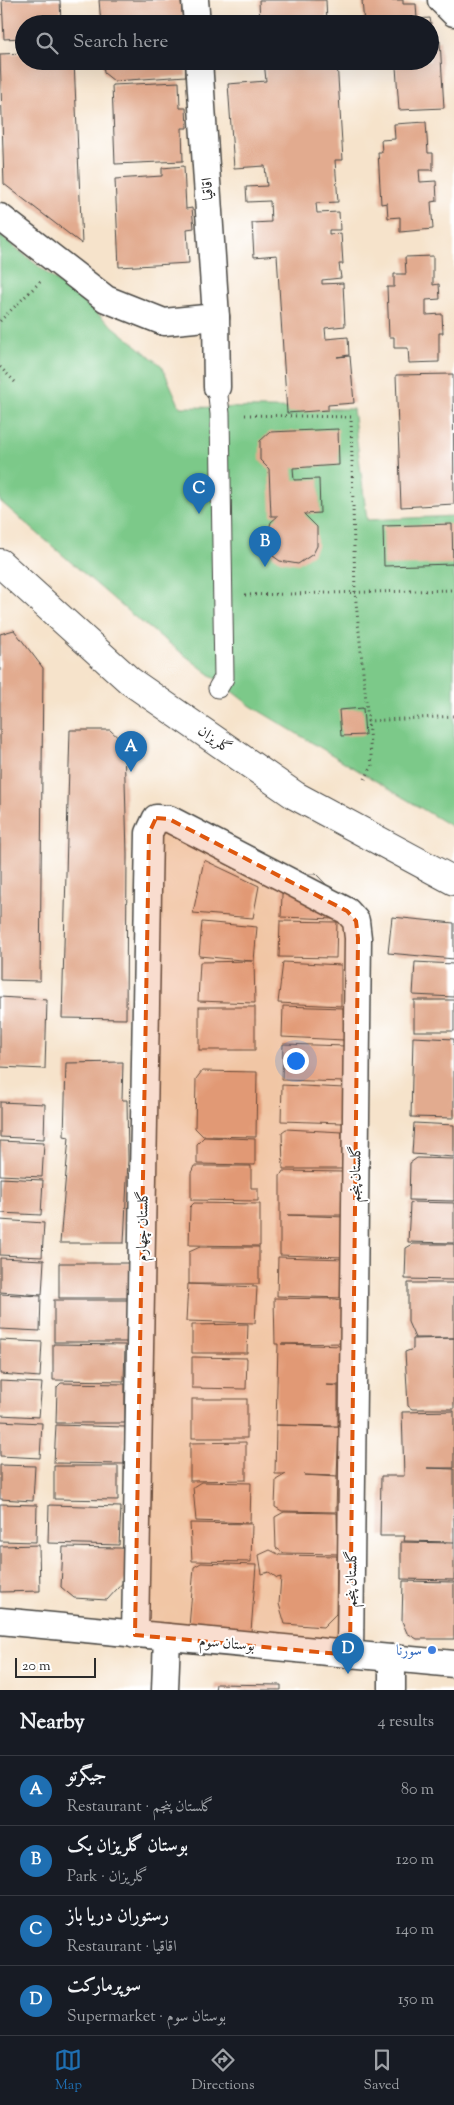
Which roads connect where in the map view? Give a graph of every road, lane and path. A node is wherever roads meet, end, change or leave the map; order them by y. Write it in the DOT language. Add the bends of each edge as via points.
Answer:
graph roads {
  1 [pos="195,0"];
  2 [pos="441,0"];
  3 [pos="454,13"];
  4 [pos="196,15"];
  5 [pos="200,70"];
  6 [pos="0,217"];
  7 [pos="59,263"];
  8 [pos="216,317"];
  9 [pos="0,321"];
  10 [pos="0,367"];
  11 [pos="16,383"];
  12 [pos="216,387"];
  13 [pos="245,415"];
  14 [pos="0,563"];
  15 [pos="454,590"];
  16 [pos="356,592"];
  17 [pos="222,596"];
  18 [pos="218,688"];
  19 [pos="454,716"];
  20 [pos="368,721"];
  21 [pos="365,779"];
  22 [pos="156,818"];
  23 [pos="454,880"];
  24 [pos="0,1621"];
  25 [pos="135,1635"];
  26 [pos="167,1637"];
  27 [pos="350,1655"];
  28 [pos="392,1658"];
  29 [pos="454,1664"];
  30 [pos="165,1690"];
  31 [pos="392,1690"];
  1 -- 4 [label="street"];
  2 -- 3 [label="street"];
  5 -- 8 [label="street, اقاقیا"];
  6 -- 7 [label="street"];
  7 -- 8 [label="street" via="106,299 164,322"];
  7 -- 9 [label="path"];
  8 -- 12 [label="street, اقاقیا"];
  10 -- 11 [label="path"];
  12 -- 17 [label="street" via="220,414"];
  13 -- 16 [label="path" via="351,417"];
  14 -- 23 [label="street, گلریزان" via="130,681 296,796"];
  15 -- 16 [label="path"];
  16 -- 17 [label="path"];
  16 -- 20 [label="path"];
  17 -- 18 [label="street" via="224,678"];
  19 -- 20 [label="path"];
  20 -- 21 [label="path" via="372,766"];
  22 -- 25 [label="street, گلستان چهارم" via="149,833"];
  22 -- 27 [label="street, گلستان پنجم" via="169,819 346,911 356,921"];
  24 -- 25 [label="street, بوستان سوم"];
  25 -- 26 [label="street, بوستان سوم"];
  26 -- 27 [label="street, بوستان سوم"];
  26 -- 30 [label="street"];
  27 -- 28 [label="street, بوستان سوم"];
  28 -- 29 [label="street, بوستان سوم"];
  28 -- 31 [label="street"];
}
